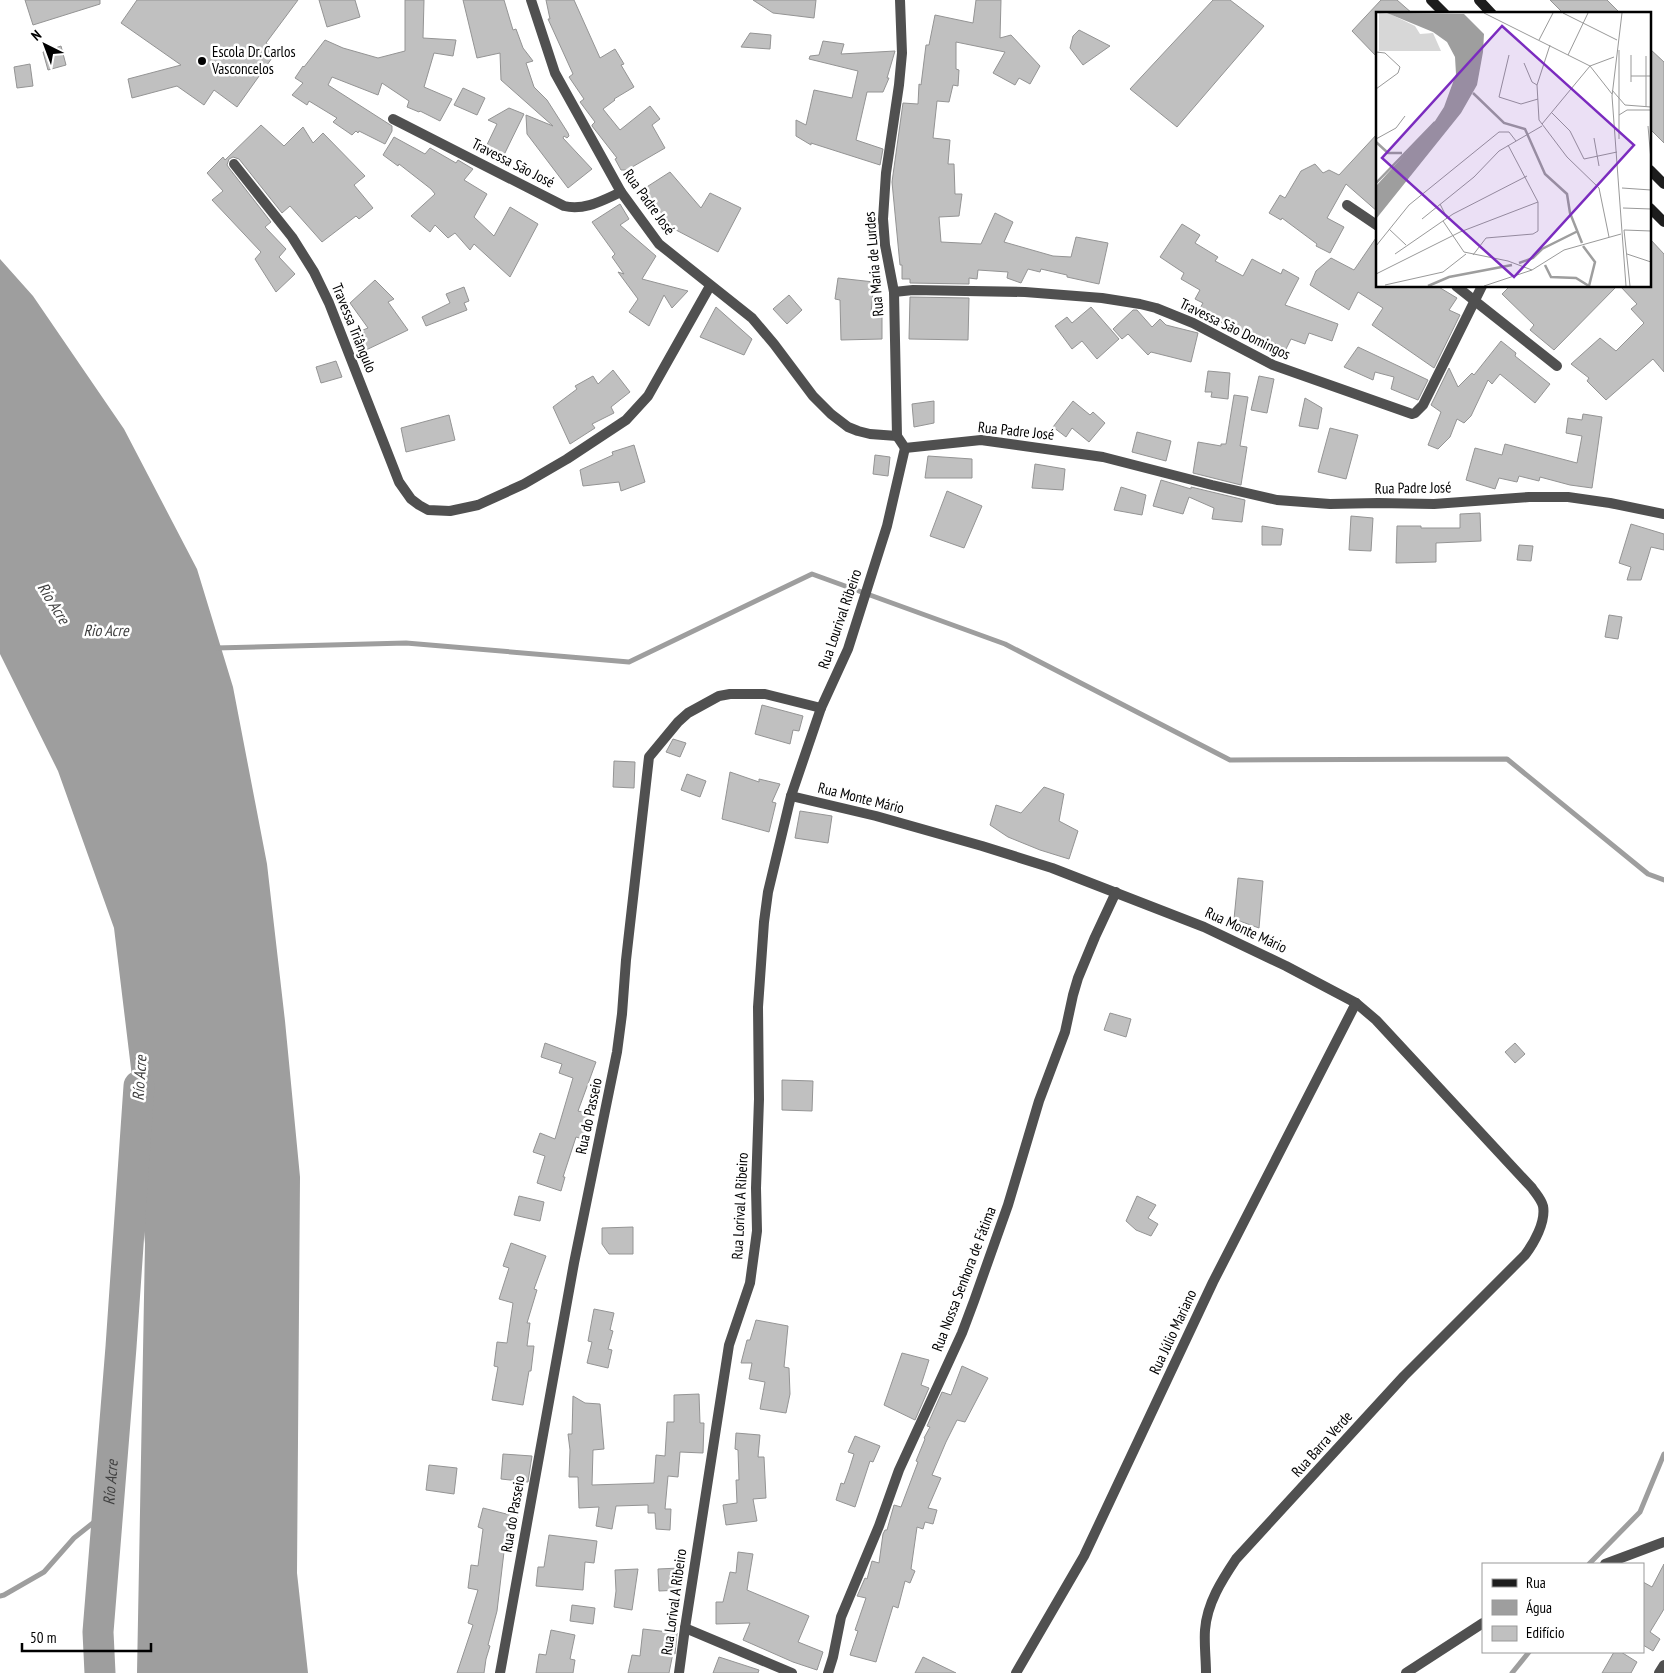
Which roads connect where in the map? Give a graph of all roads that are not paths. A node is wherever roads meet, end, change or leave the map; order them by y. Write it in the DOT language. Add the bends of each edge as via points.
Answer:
graph roads {
  1 [pos="530,0"];
  2 [pos="900,0"];
  3 [pos="1431,0"];
  4 [pos="1479,0"];
  5 [pos="1443,12"];
  6 [pos="1490,12"];
  7 [pos="393,119"];
  8 [pos="234,164"];
  9 [pos="1652,172"];
  10 [pos="1664,184"];
  11 [pos="622,192"];
  12 [pos="1347,205"];
  13 [pos="1652,210"];
  14 [pos="1664,222"];
  15 [pos="1376,225"];
  16 [pos="710,286"];
  17 [pos="1459,288"];
  18 [pos="1481,288"];
  19 [pos="894,292"];
  20 [pos="1474,300"];
  21 [pos="1557,366"];
  22 [pos="898,436"];
  23 [pos="905,448"];
  24 [pos="1664,514"];
  25 [pos="821,708"];
  26 [pos="791,796"];
  27 [pos="1116,892"];
  28 [pos="1356,1003"];
  29 [pos="1517,1264"];
  30 [pos="1664,1542"];
  31 [pos="1608,1563"];
  32 [pos="1482,1624"];
  33 [pos="685,1628"];
  34 [pos="1664,1665"];
  35 [pos="500,1673"];
  36 [pos="679,1673"];
  37 [pos="792,1673"];
  38 [pos="828,1673"];
  39 [pos="1016,1673"];
  40 [pos="1206,1673"];
  41 [pos="1406,1673"];
  42 [pos="1659,1673"];
  1 -- 11 [label="street, Rua Padre José" via="555,73"];
  2 -- 19 [label="street, Rua Maria de Lurdes" via="902,53 883,219"];
  3 -- 5 [label="main road"];
  4 -- 6 [label="main road"];
  7 -- 11 [label="street, Travessa São José" via="564,206 585,207"];
  8 -- 16 [label="street, Travessa Triângulo" via="292,238 314,272 399,482 410,498 428,510 459,510 486,502 567,459 626,420 648,396"];
  9 -- 10 [label="main road"];
  11 -- 16 [label="street, Rua Padre José" via="659,244"];
  12 -- 15 [label="street"];
  13 -- 14 [label="main road"];
  16 -- 22 [label="street, Rua Padre José" via="752,318 831,414 858,431"];
  17 -- 20 [label="street"];
  18 -- 20 [label="street, Travessa São Domingos"];
  19 -- 20 [label="street, Travessa São Domingos" via="1025,292 1140,304 1193,323 1273,365 1412,414 1423,405"];
  19 -- 22 [label="street, Rua Maria de Lurdes"];
  20 -- 21 [label="street"];
  22 -- 23 [label="street"];
  23 -- 24 [label="street, Rua Padre José" via="981,440 1104,457 1277,500 1330,504 1434,504 1568,497"];
  23 -- 25 [label="street, Rua Lourival Ribeiro" via="887,526 848,649"];
  25 -- 26 [label="street, Rua Lourival Ribeiro"];
  25 -- 35 [label="street, Rua do Passeio" via="765,694 719,696 688,713 649,757 617,1052 574,1263"];
  26 -- 27 [label="street, Rua Monte Mário" via="982,846"];
  26 -- 33 [label="street, Rua Lorival A Ribeiro" via="764,922 758,1007 757,1231 752,1273 729,1345"];
  27 -- 28 [label="street, Rua Monte Mário" via="1204,927"];
  27 -- 38 [label="street, Rua Nossa Senhora de Fátima" via="1078,978 1065,1032 968,1317 899,1470 841,1617"];
  28 -- 29 [label="street, Rua Monte Mário" via="1392,1036 1540,1199 1543,1214 1537,1237"];
  28 -- 39 [label="street, Rua Júlio Mariano" via="1213,1282 1084,1556"];
  29 -- 40 [label="street, Rua Barra Verde" via="1404,1376 1236,1559 1210,1605 1205,1630"];
  30 -- 31 [label="street"];
  32 -- 41 [label="street"];
  33 -- 36 [label="street, Rua Lorival A Ribeiro"];
  33 -- 37 [label="street"];
  34 -- 42 [label="street"];
}
